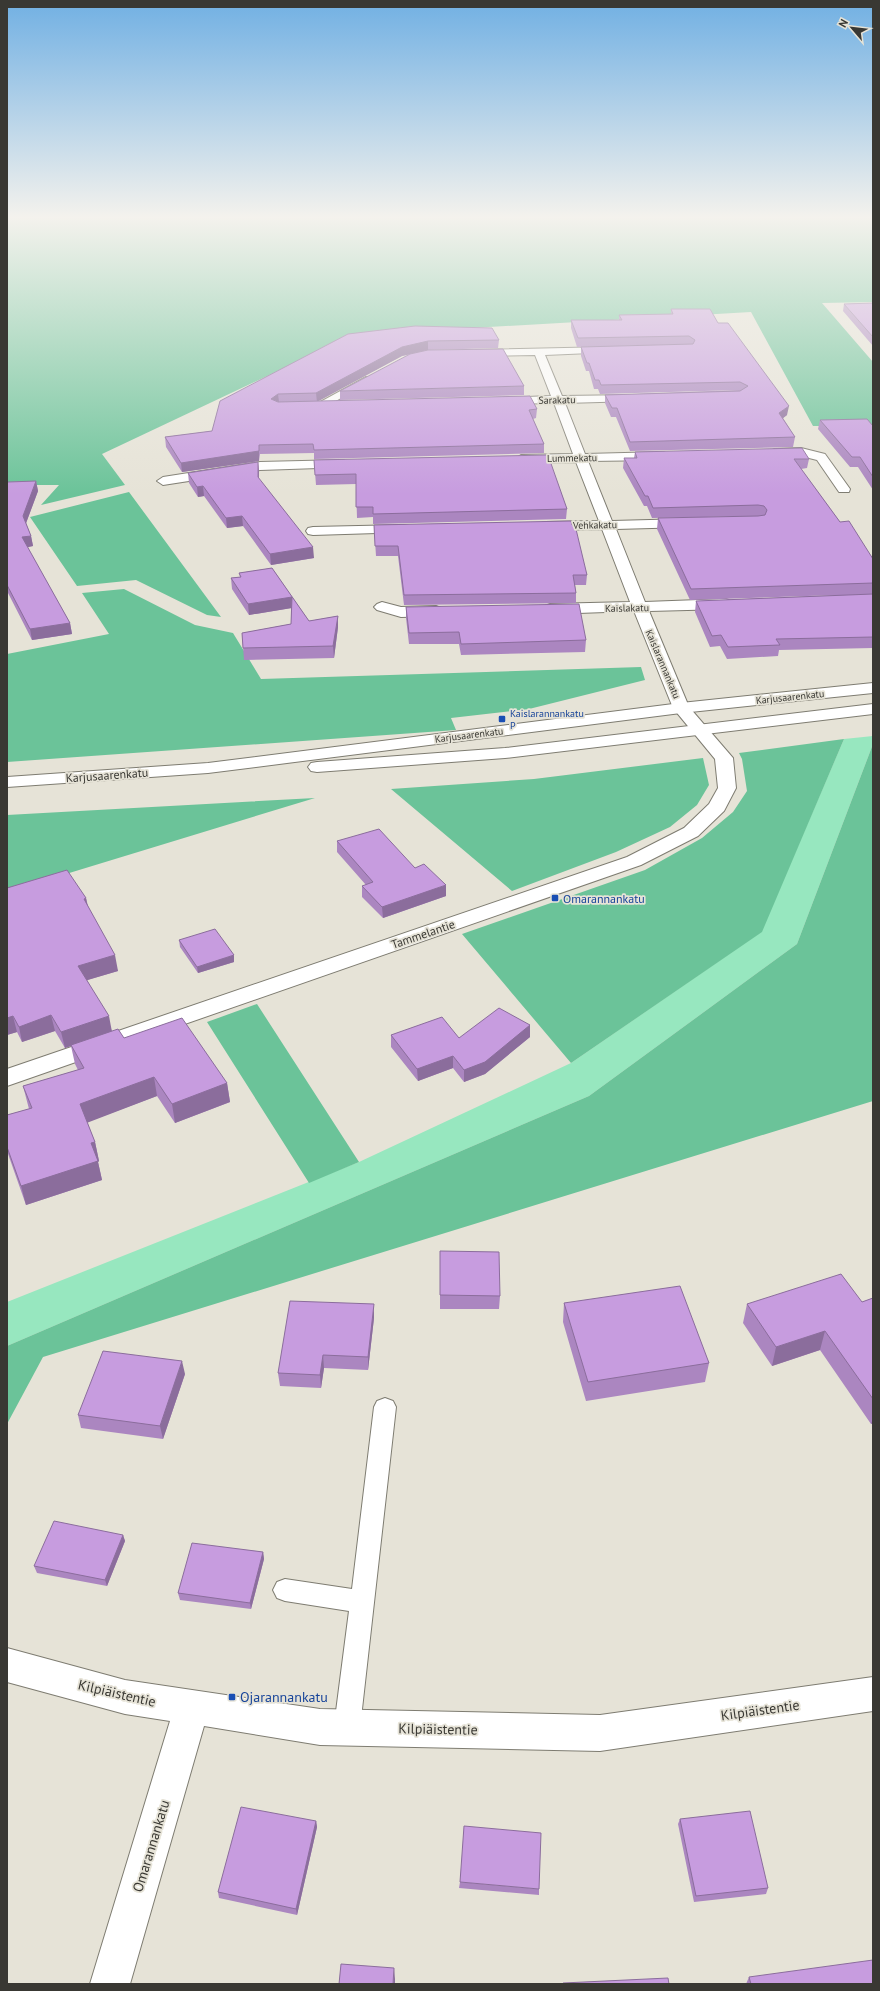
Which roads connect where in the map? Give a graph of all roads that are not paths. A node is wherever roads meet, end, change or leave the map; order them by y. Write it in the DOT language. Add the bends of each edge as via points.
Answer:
graph roads {
  1 [pos="620,350"];
  2 [pos="539,352"];
  3 [pos="467,354"];
  4 [pos="373,377"];
  5 [pos="646,398"];
  6 [pos="557,400"];
  7 [pos="494,401"];
  8 [pos="343,405"];
  9 [pos="306,406"];
  10 [pos="320,406"];
  11 [pos="763,453"];
  12 [pos="678,455"];
  13 [pos="580,458"];
  14 [pos="510,459"];
  15 [pos="354,463"];
  16 [pos="163,480"];
  17 [pos="844,489"];
  18 [pos="703,522"];
  19 [pos="607,525"];
  20 [pos="536,526"];
  21 [pos="416,529"];
  22 [pos="313,531"];
  23 [pos="740,604"];
  24 [pos="382,607"];
  25 [pos="640,608"];
  26 [pos="536,610"];
  27 [pos="448,611"];
  28 [pos="873,688"];
  29 [pos="681,708"];
  30 [pos="873,709"];
  31 [pos="700,730"];
  32 [pos="208,768"];
  33 [pos="7,782"];
  34 [pos="7,1078"];
  35 [pos="385,1407"];
  36 [pos="285,1590"];
  37 [pos="362,1602"];
  38 [pos="7,1665"];
  39 [pos="873,1694"];
  40 [pos="192,1707"];
  41 [pos="347,1727"];
  42 [pos="110,1984"];
  1 -- 2 [label="street"];
  2 -- 3 [label="street"];
  2 -- 6 [label="street, Kaislarannankatu"];
  4 -- 10 [label="street"];
  5 -- 6 [label="street, Sarakatu"];
  6 -- 7 [label="street, Sarakatu"];
  6 -- 13 [label="street, Kaislarannankatu"];
  8 -- 10 [label="street"];
  9 -- 10 [label="street"];
  11 -- 17 [label="street" via="801,452 821,457"];
  12 -- 13 [label="street, Lummekatu"];
  13 -- 14 [label="street, Lummekatu"];
  13 -- 19 [label="street, Kaislarannankatu"];
  15 -- 16 [label="street" via="260,466"];
  18 -- 19 [label="street, Vehkakatu"];
  19 -- 20 [label="street, Vehkakatu"];
  19 -- 25 [label="street, Kaislarannankatu"];
  21 -- 22 [label="street"];
  23 -- 25 [label="street, Kaislakatu"];
  24 -- 27 [label="street" via="401,612"];
  25 -- 26 [label="street, Kaislakatu"];
  25 -- 29 [label="street, Kaislarannankatu"];
  28 -- 29 [label="street, Karjusaarenkatu"];
  29 -- 31 [label="street, Tammelantie"];
  29 -- 32 [label="street, Karjusaarenkatu"];
  30 -- 31 [label="street, Karjusaarenkatu"];
  31 -- 32 [label="street, Karjusaarenkatu" via="505,753 332,767"];
  31 -- 34 [label="street, Tammelantie" via="724,758 728,788 717,807 691,832 634,861"];
  32 -- 33 [label="street, Karjusaarenkatu"];
  35 -- 37 [label="lane"];
  36 -- 37 [label="lane"];
  37 -- 41 [label="lane"];
  38 -- 40 [label="street, Kilpiäistentie" via="125,1697"];
  39 -- 41 [label="street, Kilpiäistentie" via="600,1733"];
  40 -- 41 [label="street, Kilpiäistentie" via="320,1727"];
  40 -- 42 [label="street, Omarannankatu"];
}
